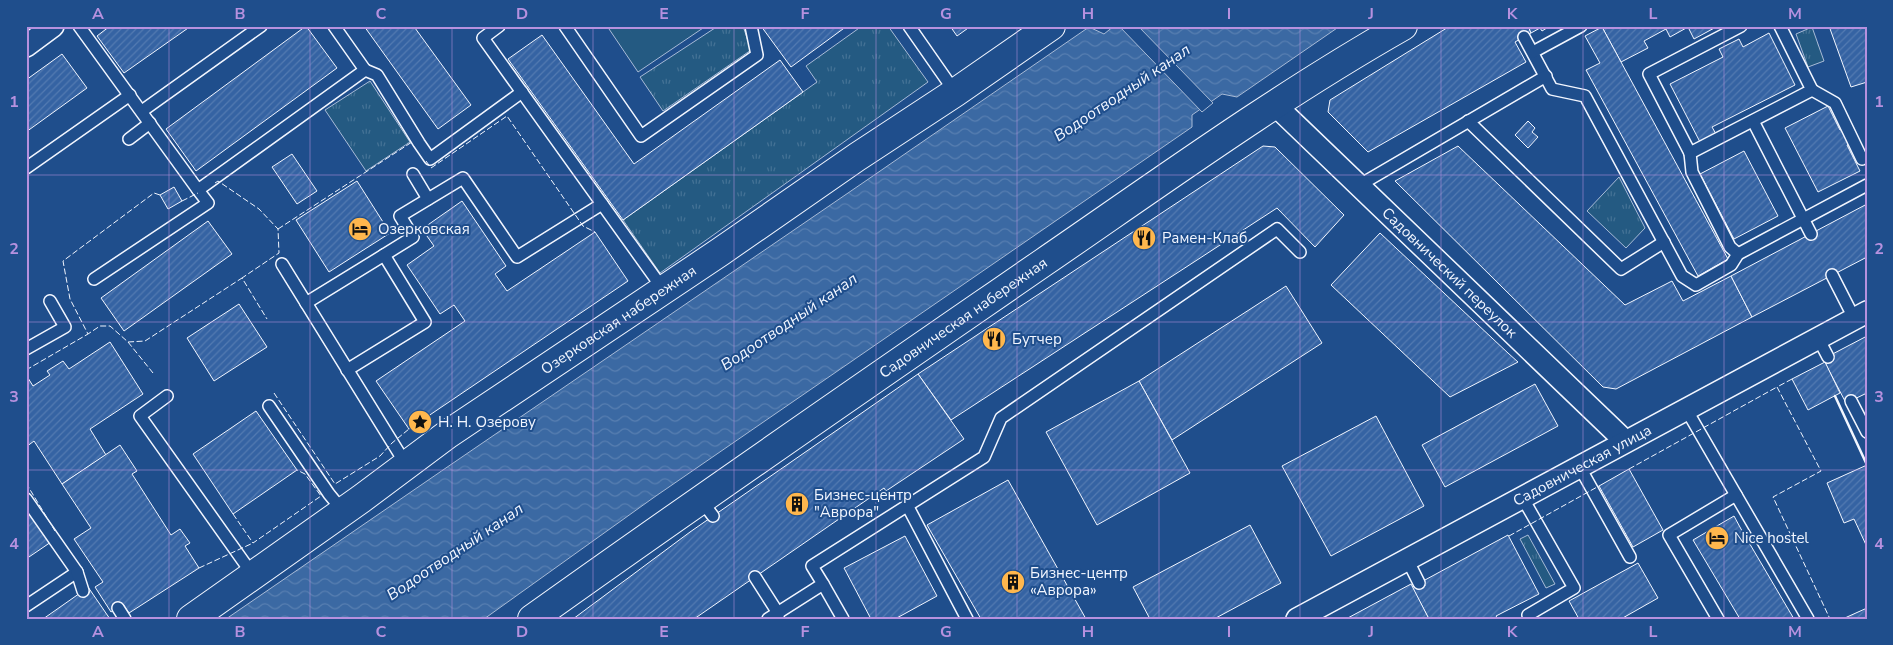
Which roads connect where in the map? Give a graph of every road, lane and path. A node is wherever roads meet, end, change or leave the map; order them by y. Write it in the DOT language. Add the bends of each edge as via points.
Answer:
graph roads {
  1 [pos="54,26"];
  2 [pos="80,26"];
  3 [pos="261,26"];
  4 [pos="334,26"];
  5 [pos="499,26"];
  6 [pos="565,26"];
  7 [pos="751,26"];
  8 [pos="909,26"];
  9 [pos="1050,26"];
  10 [pos="1402,26"];
  11 [pos="1581,26"];
  12 [pos="1741,26"];
  13 [pos="1780,26"];
  14 [pos="1524,37"];
  15 [pos="26,46"];
  16 [pos="1533,52"];
  17 [pos="365,70"];
  18 [pos="1546,76"];
  19 [pos="1812,90"];
  20 [pos="522,92"];
  21 [pos="956,92"];
  22 [pos="130,95"];
  23 [pos="1275,105"];
  24 [pos="142,111"];
  25 [pos="1468,121"];
  26 [pos="1752,121"];
  27 [pos="150,123"];
  28 [pos="129,139"];
  29 [pos="1690,153"];
  30 [pos="1862,159"];
  31 [pos="26,168"];
  32 [pos="413,174"];
  33 [pos="1867,185"];
  34 [pos="1358,186"];
  35 [pos="198,190"];
  36 [pos="428,199"];
  37 [pos="602,204"];
  38 [pos="1803,219"];
  39 [pos="1811,234"];
  40 [pos="1664,242"];
  41 [pos="1300,252"];
  42 [pos="1738,254"];
  43 [pos="384,255"];
  44 [pos="282,264"];
  45 [pos="1832,275"];
  46 [pos="94,279"];
  47 [pos="663,289"];
  48 [pos="50,301"];
  49 [pos="306,303"];
  50 [pos="1861,315"];
  51 [pos="1818,338"];
  52 [pos="26,349"];
  53 [pos="1828,356"];
  54 [pos="347,370"];
  55 [pos="167,396"];
  56 [pos="1851,401"];
  57 [pos="269,406"];
  58 [pos="1686,409"];
  59 [pos="1867,432"];
  60 [pos="1625,442"];
  61 [pos="407,466"];
  62 [pos="1579,466"];
  63 [pos="1736,495"];
  64 [pos="1522,497"];
  65 [pos="26,499"];
  66 [pos="908,505"];
  67 [pos="343,512"];
  68 [pos="1630,557"];
  69 [pos="1407,559"];
  70 [pos="77,572"];
  71 [pos="254,575"];
  72 [pos="755,577"];
  73 [pos="1419,583"];
  74 [pos="824,584"];
  75 [pos="83,591"];
  76 [pos="26,606"];
  77 [pos="118,608"];
  78 [pos="775,617"];
  79 [pos="125,619"];
  80 [pos="191,619"];
  81 [pos="532,619"];
  82 [pos="843,619"];
  83 [pos="967,619"];
  84 [pos="1297,619"];
  85 [pos="1530,619"];
  86 [pos="1718,619"];
  87 [pos="1808,619"];
  1 -- 15 [label="street"];
  2 -- 22 [label="lane"];
  3 -- 24 [label="lane"];
  4 -- 17 [label="lane"];
  5 -- 20 [label="lane" via="483,38"];
  6 -- 7 [label="lane" via="641,136 757,55"];
  8 -- 21 [label="lane"];
  9 -- 21 [label="street, Озерковская набережная"];
  10 -- 23 [label="street, Садовническая набережная"];
  11 -- 16 [label="lane"];
  12 -- 29 [label="lane" via="1648,74"];
  13 -- 19 [label="lane"];
  14 -- 16 [label="lane"];
  16 -- 18 [label="lane"];
  17 -- 20 [label="lane" via="377,75 430,159"];
  17 -- 35 [label="lane"];
  18 -- 25 [label="lane"];
  18 -- 40 [label="lane" via="1552,89 1585,96"];
  19 -- 26 [label="lane"];
  19 -- 30 [label="lane" via="1835,103"];
  20 -- 37 [label="lane"];
  21 -- 47 [label="street, Озерковская набережная"];
  22 -- 24 [label="lane"];
  22 -- 31 [label="lane"];
  23 -- 34 [label="street, Садовнический переулок"];
  23 -- 81 [label="street, Садовническая набережная" via="707,507"];
  24 -- 27 [label="lane"];
  25 -- 34 [label="lane"];
  25 -- 40 [label="lane" via="1621,268"];
  26 -- 29 [label="lane"];
  26 -- 38 [label="lane"];
  27 -- 28 [label="lane"];
  27 -- 35 [label="lane"];
  29 -- 42 [label="lane" via="1692,172 1730,247"];
  32 -- 36 [label="lane"];
  33 -- 38 [label="lane"];
  34 -- 60 [label="street, Садовнический переулок"];
  35 -- 46 [label="lane" via="208,203"];
  36 -- 37 [label="lane" via="463,178 517,257"];
  36 -- 43 [label="lane" via="400,216 413,237"];
  37 -- 47 [label="lane"];
  38 -- 39 [label="lane"];
  38 -- 42 [label="lane"];
  40 -- 42 [label="lane" via="1682,276 1696,285 1731,265"];
  41 -- 66 [label="lane" via="1278,229 1000,418 984,457"];
  43 -- 49 [label="lane"];
  43 -- 54 [label="lane" via="425,322"];
  44 -- 49 [label="lane"];
  45 -- 50 [label="lane"];
  47 -- 61 [label="street, Озерковская набережная" via="448,434"];
  48 -- 52 [label="lane" via="66,327"];
  49 -- 54 [label="lane"];
  50 -- 51 [label="street, Садовническая улица"];
  51 -- 53 [label="lane"];
  51 -- 58 [label="street, Садовническая улица"];
  54 -- 61 [label="lane"];
  55 -- 71 [label="lane" via="140,416"];
  56 -- 59 [label="lane"];
  57 -- 67 [label="lane"];
  58 -- 60 [label="street, Садовническая улица"];
  58 -- 63 [label="lane"];
  60 -- 62 [label="street, Садовническая улица"];
  61 -- 67 [label="street, Озерковская набережная"];
  62 -- 64 [label="street, Садовническая улица"];
  62 -- 68 [label="lane"];
  63 -- 86 [label="lane" via="1669,535"];
  63 -- 87 [label="lane"];
  64 -- 69 [label="street, Садовническая улица"];
  64 -- 85 [label="lane" via="1574,588 1528,615"];
  65 -- 70 [label="lane"];
  66 -- 74 [label="lane" via="812,566"];
  66 -- 83 [label="lane"];
  67 -- 71 [label="street, Озерковская набережная"];
  69 -- 73 [label="lane"];
  69 -- 84 [label="street, Садовническая улица"];
  70 -- 75 [label="lane"];
  70 -- 76 [label="lane"];
  71 -- 80 [label="street, Озерковская набережная"];
  72 -- 78 [label="lane"];
  74 -- 78 [label="lane"];
  74 -- 82 [label="lane"];
  77 -- 79 [label="lane"];
}
